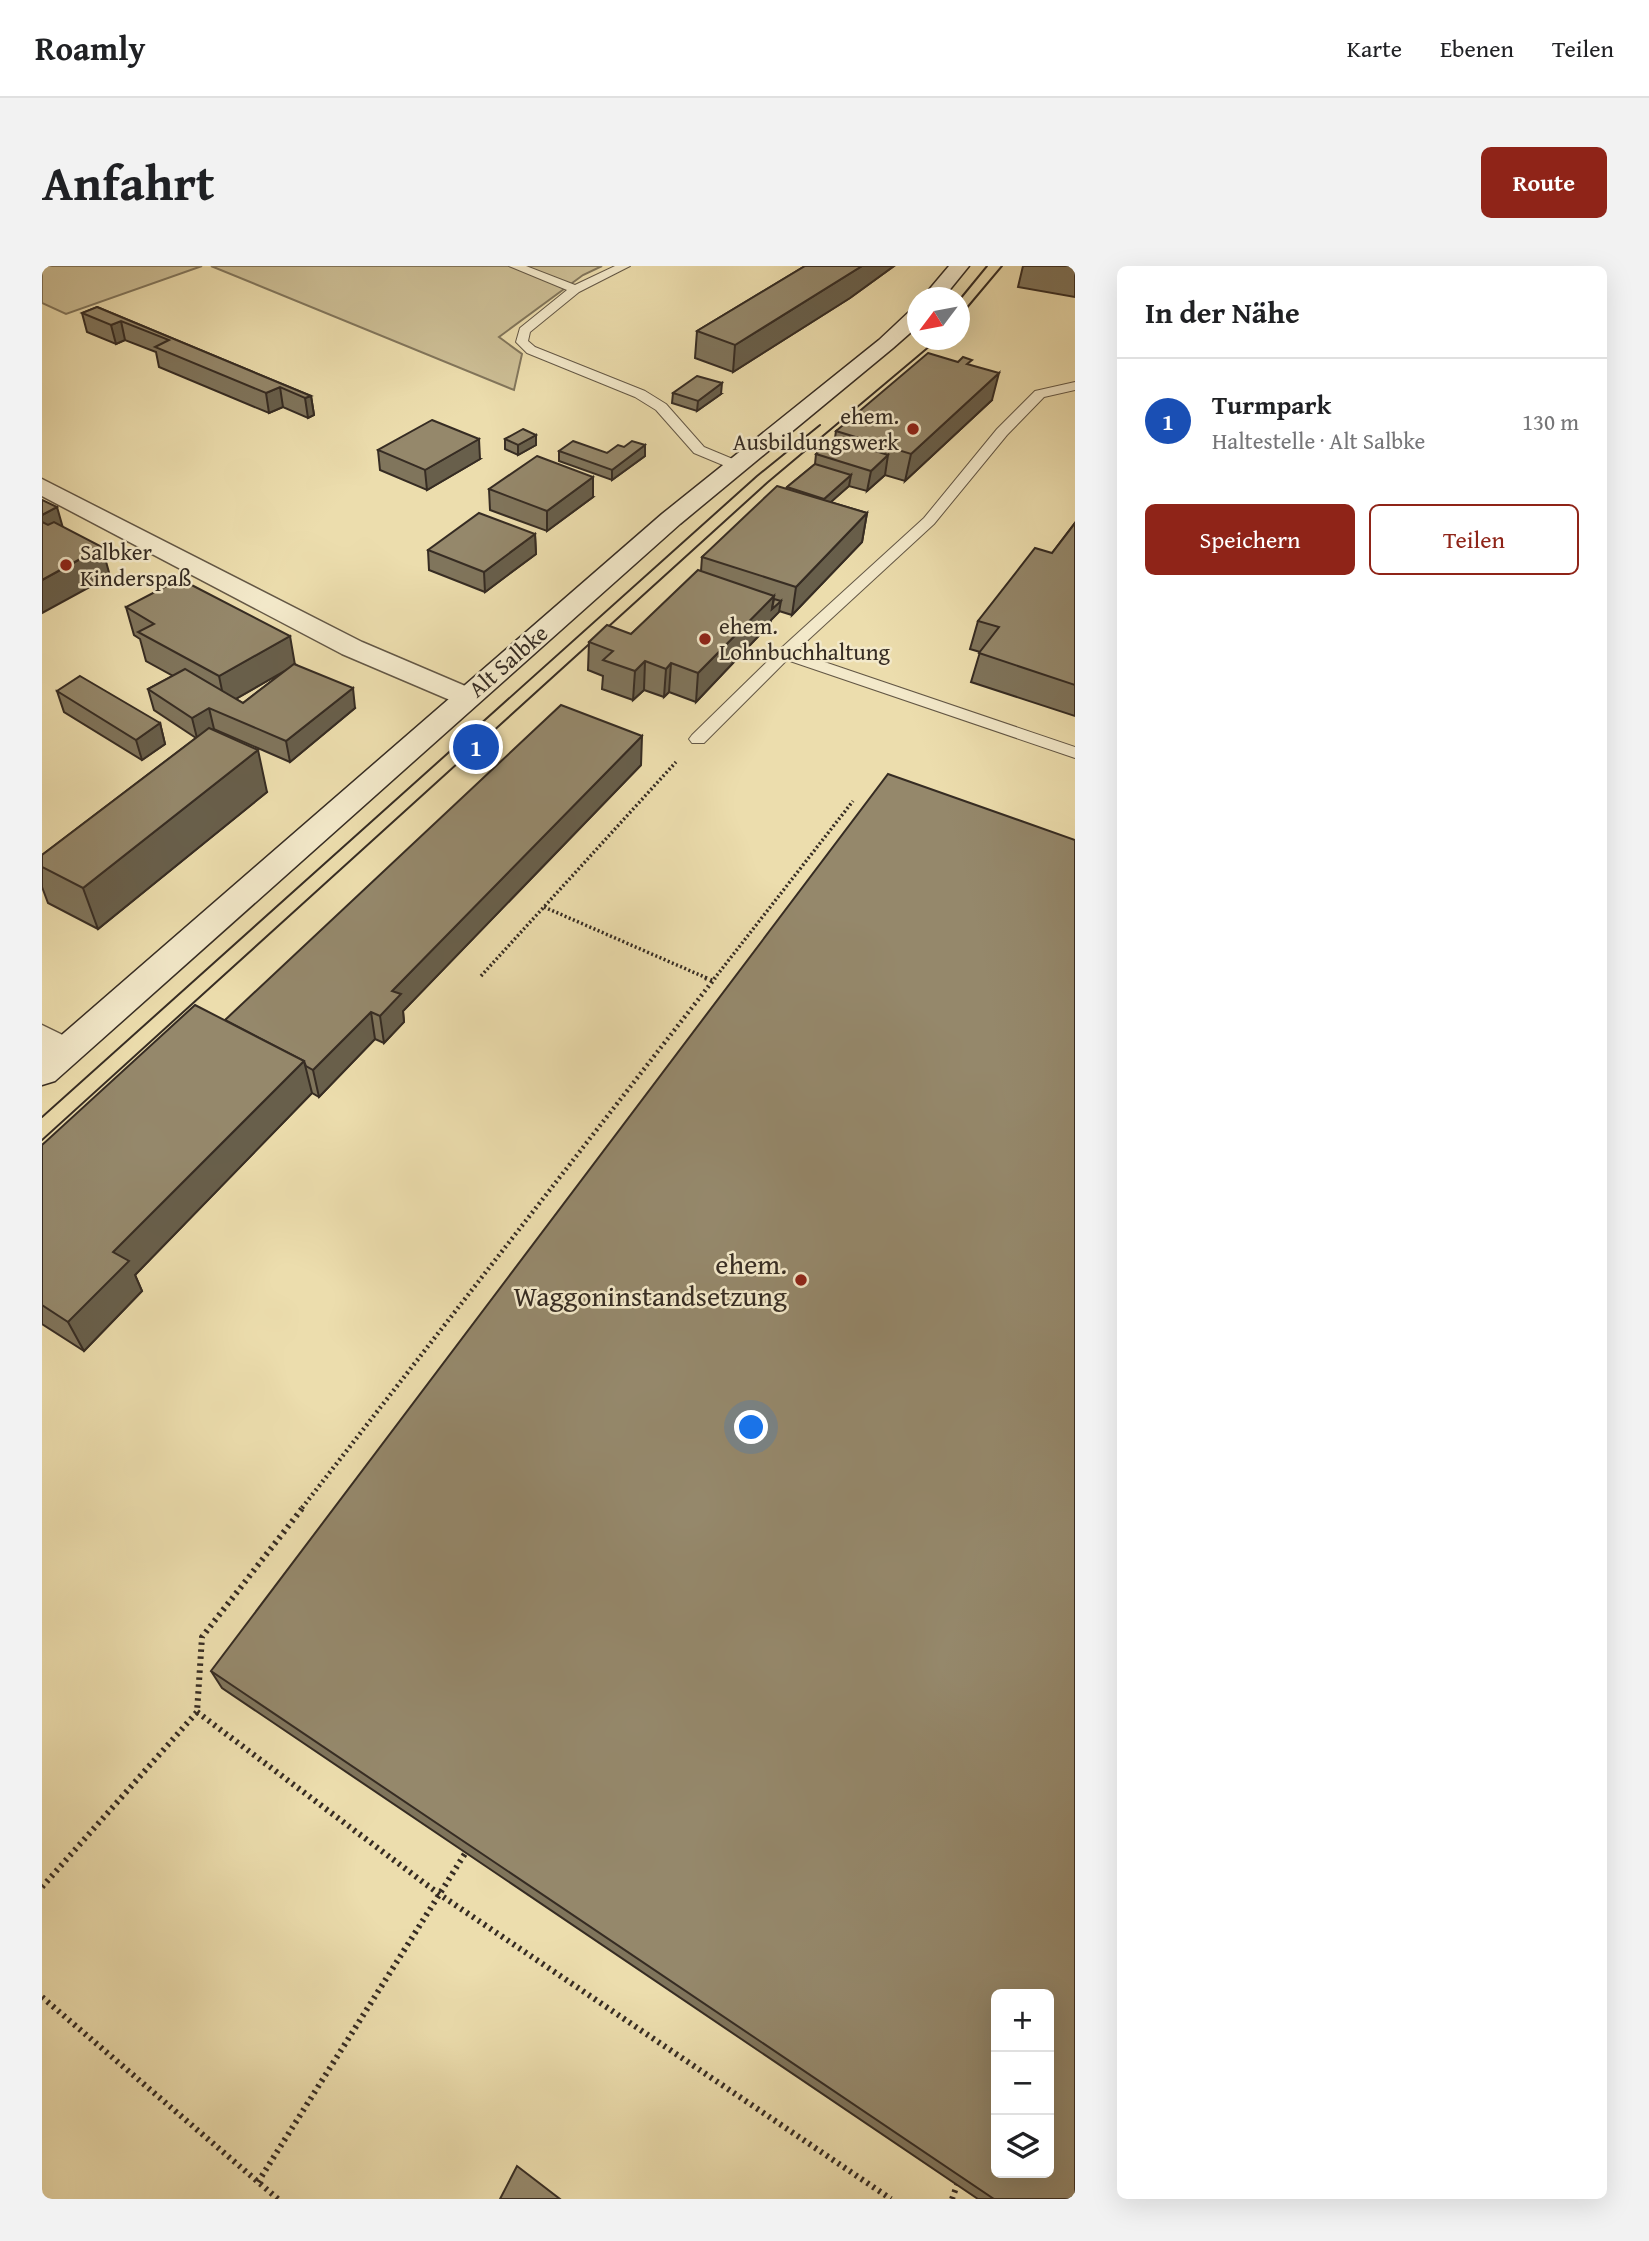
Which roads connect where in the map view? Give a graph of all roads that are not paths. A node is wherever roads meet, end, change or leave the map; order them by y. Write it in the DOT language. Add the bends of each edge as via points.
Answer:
graph roads {
  1 [pos="515,266"];
  2 [pos="624,266"];
  3 [pos="959,266"];
  4 [pos="941,287"];
  5 [pos="575,289"];
  6 [pos="907,325"];
  7 [pos="1075,386"];
  8 [pos="735,465"];
  9 [pos="42,486"];
  10 [pos="784,654"];
  11 [pos="467,697"];
  12 [pos="698,739"];
  13 [pos="1075,753"];
  14 [pos="50,1054"];
  1 -- 5 [label="lane"];
  2 -- 5 [label="lane"];
  3 -- 4 [label="main road"];
  5 -- 8 [label="lane" via="524,331 522,342 531,350 640,394 661,407 699,450"];
  6 -- 8 [label="main road, Alt Salbke"];
  7 -- 10 [label="lane" via="1040,394 1002,432 929,521"];
  8 -- 11 [label="main road, Alt Salbke"];
  9 -- 11 [label="main road" via="352,648"];
  10 -- 12 [label="lane"];
  10 -- 13 [label="lane"];
  11 -- 14 [label="main road, Alt Salbke"];
}
